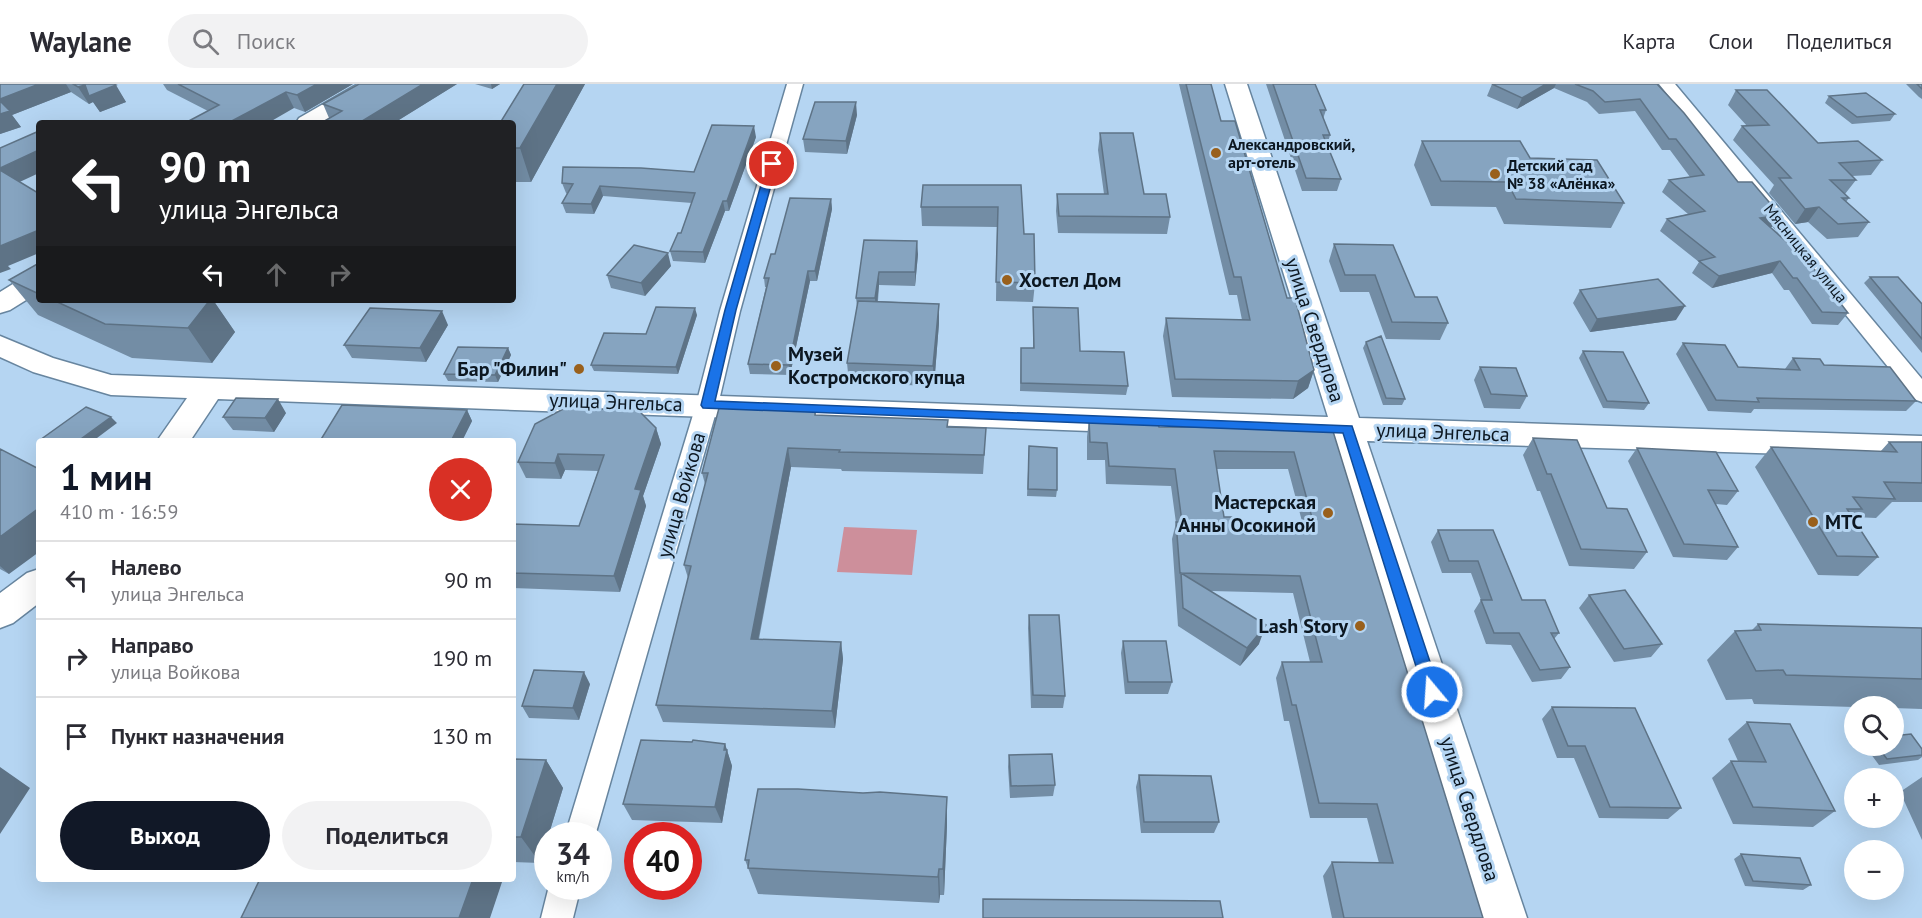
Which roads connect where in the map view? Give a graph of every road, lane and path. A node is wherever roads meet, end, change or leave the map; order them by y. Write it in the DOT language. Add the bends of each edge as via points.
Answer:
graph roads {
  1 [pos="374,84"];
  2 [pos="795,84"];
  3 [pos="1236,84"];
  4 [pos="1667,84"];
  5 [pos="312,120"];
  6 [pos="36,282"];
  7 [pos="0,304"];
  8 [pos="0,346"];
  9 [pos="209,390"];
  10 [pos="1922,394"];
  11 [pos="707,405"];
  12 [pos="1348,429"];
  13 [pos="175,438"];
  14 [pos="1922,447"];
  15 [pos="36,585"];
  16 [pos="0,613"];
  17 [pos="584,822"];
  18 [pos="561,900"];
  19 [pos="556,918"];
  20 [pos="1505,918"];
  1 -- 5 [label="main road"];
  2 -- 11 [label="street, улица Войкова"];
  3 -- 12 [label="main road, улица Свердлова"];
  4 -- 10 [label="street, Мясницкая улица"];
  6 -- 7 [label="main road"];
  8 -- 9 [label="main road, улица Энгельса" via="43,365 111,385"];
  9 -- 11 [label="main road, улица Энгельса"];
  9 -- 13 [label="main road"];
  11 -- 12 [label="main road, улица Энгельса"];
  11 -- 17 [label="street, улица Войкова"];
  12 -- 14 [label="main road, улица Энгельса"];
  12 -- 20 [label="main road, улица Свердлова"];
  15 -- 16 [label="main road"];
  18 -- 19 [label="street"];
}
